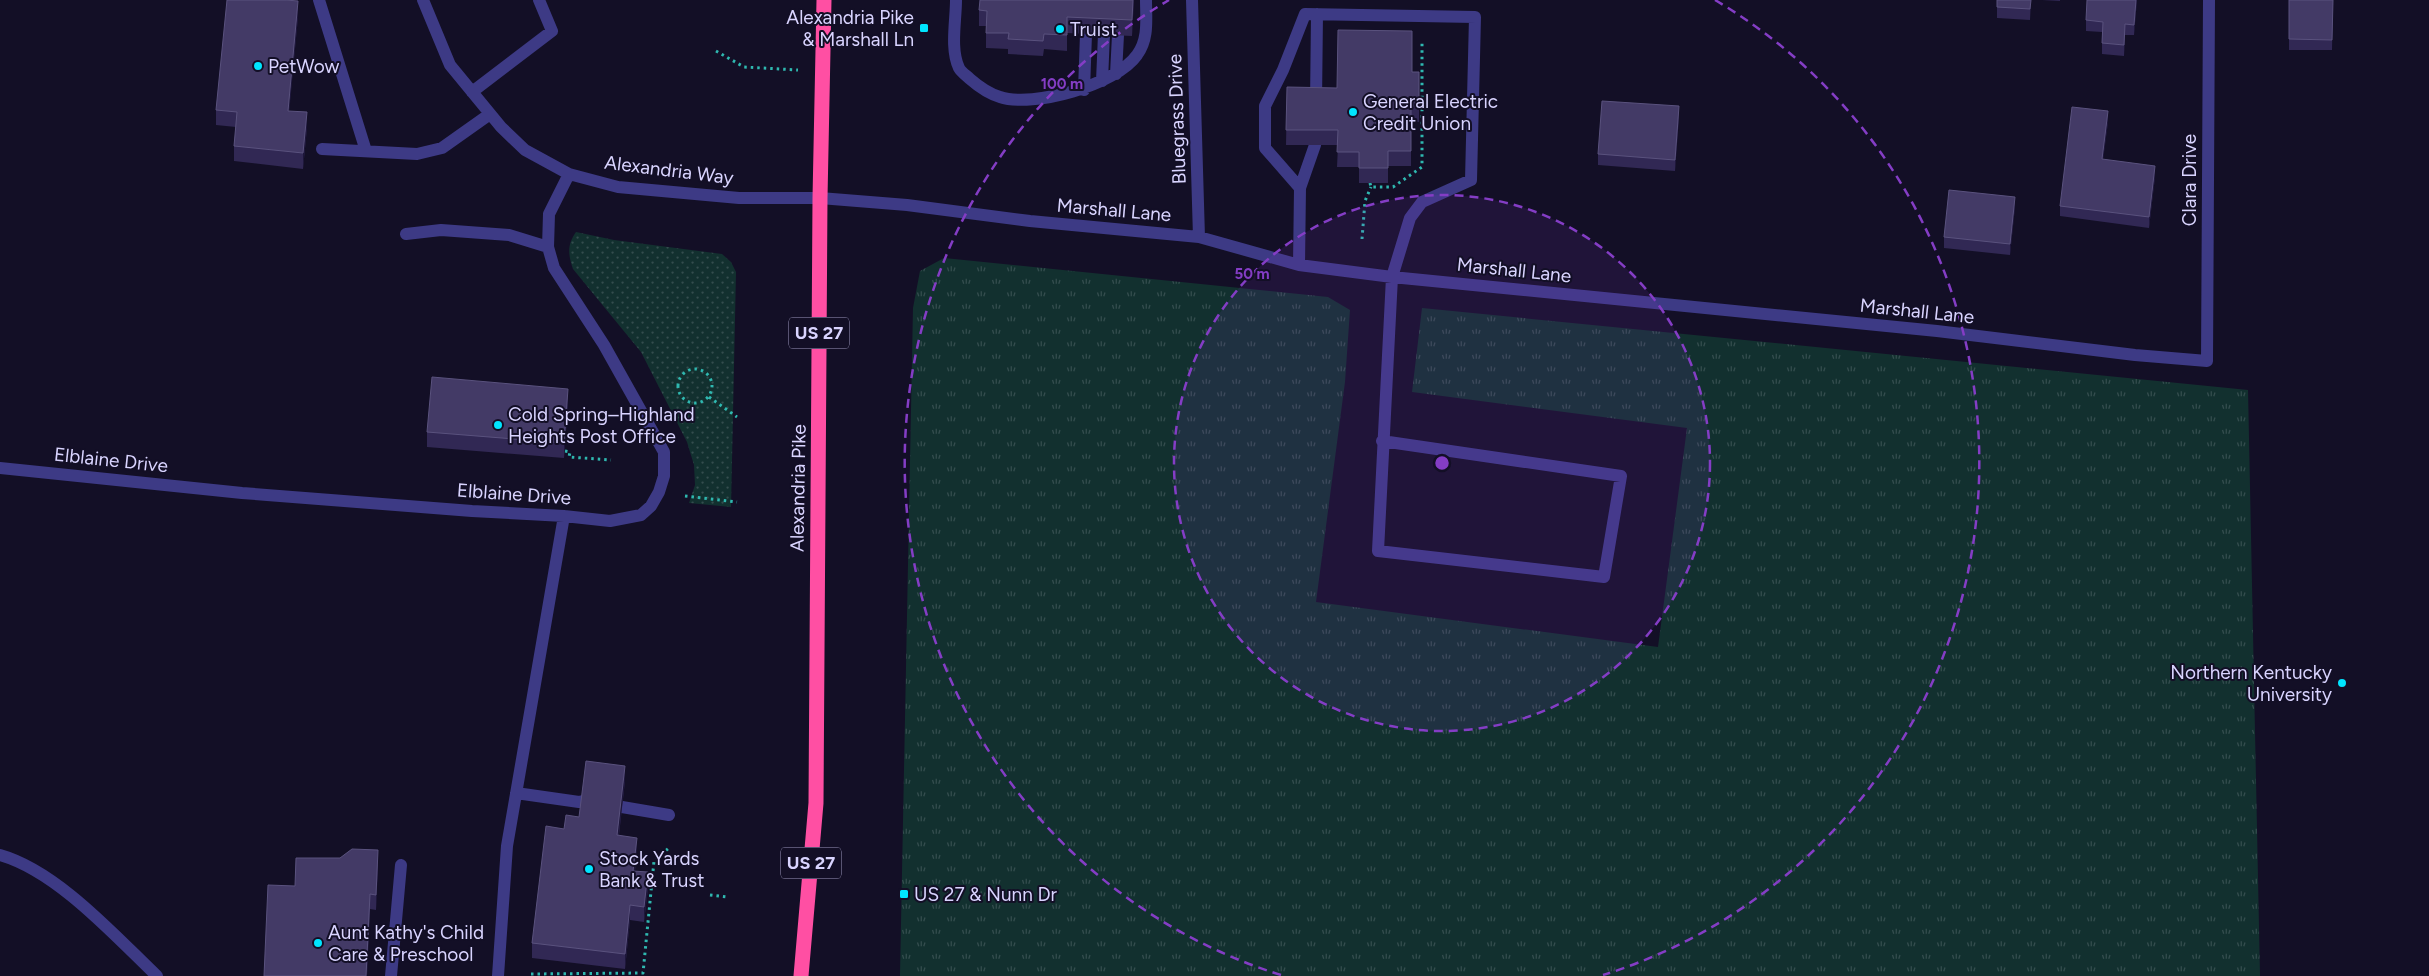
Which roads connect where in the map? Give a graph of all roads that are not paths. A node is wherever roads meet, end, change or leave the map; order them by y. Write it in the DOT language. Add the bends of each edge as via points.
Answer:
graph roads {
  1 [pos="319,0"];
  2 [pos="423,0"];
  3 [pos="539,0"];
  4 [pos="824,0"];
  5 [pos="956,0"];
  6 [pos="1146,0"];
  7 [pos="1192,0"];
  8 [pos="2209,0"];
  9 [pos="1316,14"];
  10 [pos="1086,34"];
  11 [pos="1104,34"];
  12 [pos="1118,35"];
  13 [pos="1116,74"];
  14 [pos="1102,81"];
  15 [pos="1084,90"];
  16 [pos="472,92"];
  17 [pos="1316,103"];
  18 [pos="490,114"];
  19 [pos="1315,146"];
  20 [pos="322,149"];
  21 [pos="366,151"];
  22 [pos="569,174"];
  23 [pos="1300,188"];
  24 [pos="820,198"];
  25 [pos="406,234"];
  26 [pos="1199,237"];
  27 [pos="548,247"];
  28 [pos="1300,265"];
  29 [pos="1392,277"];
  30 [pos="2207,361"];
  31 [pos="1382,441"];
  32 [pos="0,468"];
  33 [pos="564,516"];
  34 [pos="516,793"];
  35 [pos="583,801"];
  36 [pos="622,807"];
  37 [pos="669,816"];
  38 [pos="0,855"];
  39 [pos="401,865"];
  40 [pos="157,976"];
  41 [pos="391,976"];
  42 [pos="498,976"];
  43 [pos="801,976"];
  1 -- 21 [label="street"];
  2 -- 16 [label="street, Alexandria Way" via="450,65"];
  3 -- 16 [label="street" via="552,31"];
  4 -- 24 [label="highway, Alexandria Pike / US 27"];
  5 -- 15 [label="street" via="955,46 960,69 975,84 1000,97 1031,99"];
  6 -- 13 [label="street" via="1146,39 1137,56"];
  7 -- 26 [label="street, Bluegrass Drive"];
  8 -- 30 [label="street, Clara Drive"];
  9 -- 17 [label="street"];
  9 -- 23 [label="street" via="1305,14 1265,106 1265,148"];
  9 -- 29 [label="street" via="1475,17 1471,180 1422,202 1410,218"];
  10 -- 15 [label="street"];
  11 -- 14 [label="street"];
  12 -- 13 [label="street"];
  13 -- 14 [label="street"];
  14 -- 15 [label="street"];
  16 -- 18 [label="street, Alexandria Way"];
  18 -- 21 [label="street" via="442,148 417,154"];
  18 -- 22 [label="street, Alexandria Way" via="524,150"];
  19 -- 23 [label="street"];
  20 -- 21 [label="street"];
  22 -- 24 [label="street, Alexandria Way" via="618,187 740,198"];
  22 -- 27 [label="street, Elblaine Drive" via="549,214"];
  23 -- 28 [label="street"];
  24 -- 26 [label="street, Marshall Lane"];
  24 -- 43 [label="highway, Alexandria Pike / US 27" via="816,803"];
  25 -- 27 [label="street" via="441,230 509,235"];
  26 -- 28 [label="street, Marshall Lane"];
  27 -- 33 [label="street, Elblaine Drive" via="554,268 604,345 664,452 664,476 659,492 641,515 610,521"];
  28 -- 29 [label="street, Marshall Lane"];
  29 -- 30 [label="street, Marshall Lane"];
  29 -- 31 [label="street"];
  31 -- 31 [label="street" via="1378,551 1604,577 1621,476"];
  32 -- 33 [label="street, Elblaine Drive" via="242,493"];
  33 -- 34 [label="street"];
  34 -- 35 [label="street"];
  34 -- 42 [label="street" via="507,846"];
  36 -- 37 [label="street"];
  38 -- 40 [label="street" via="32,868 61,889"];
  39 -- 41 [label="street"];
}
